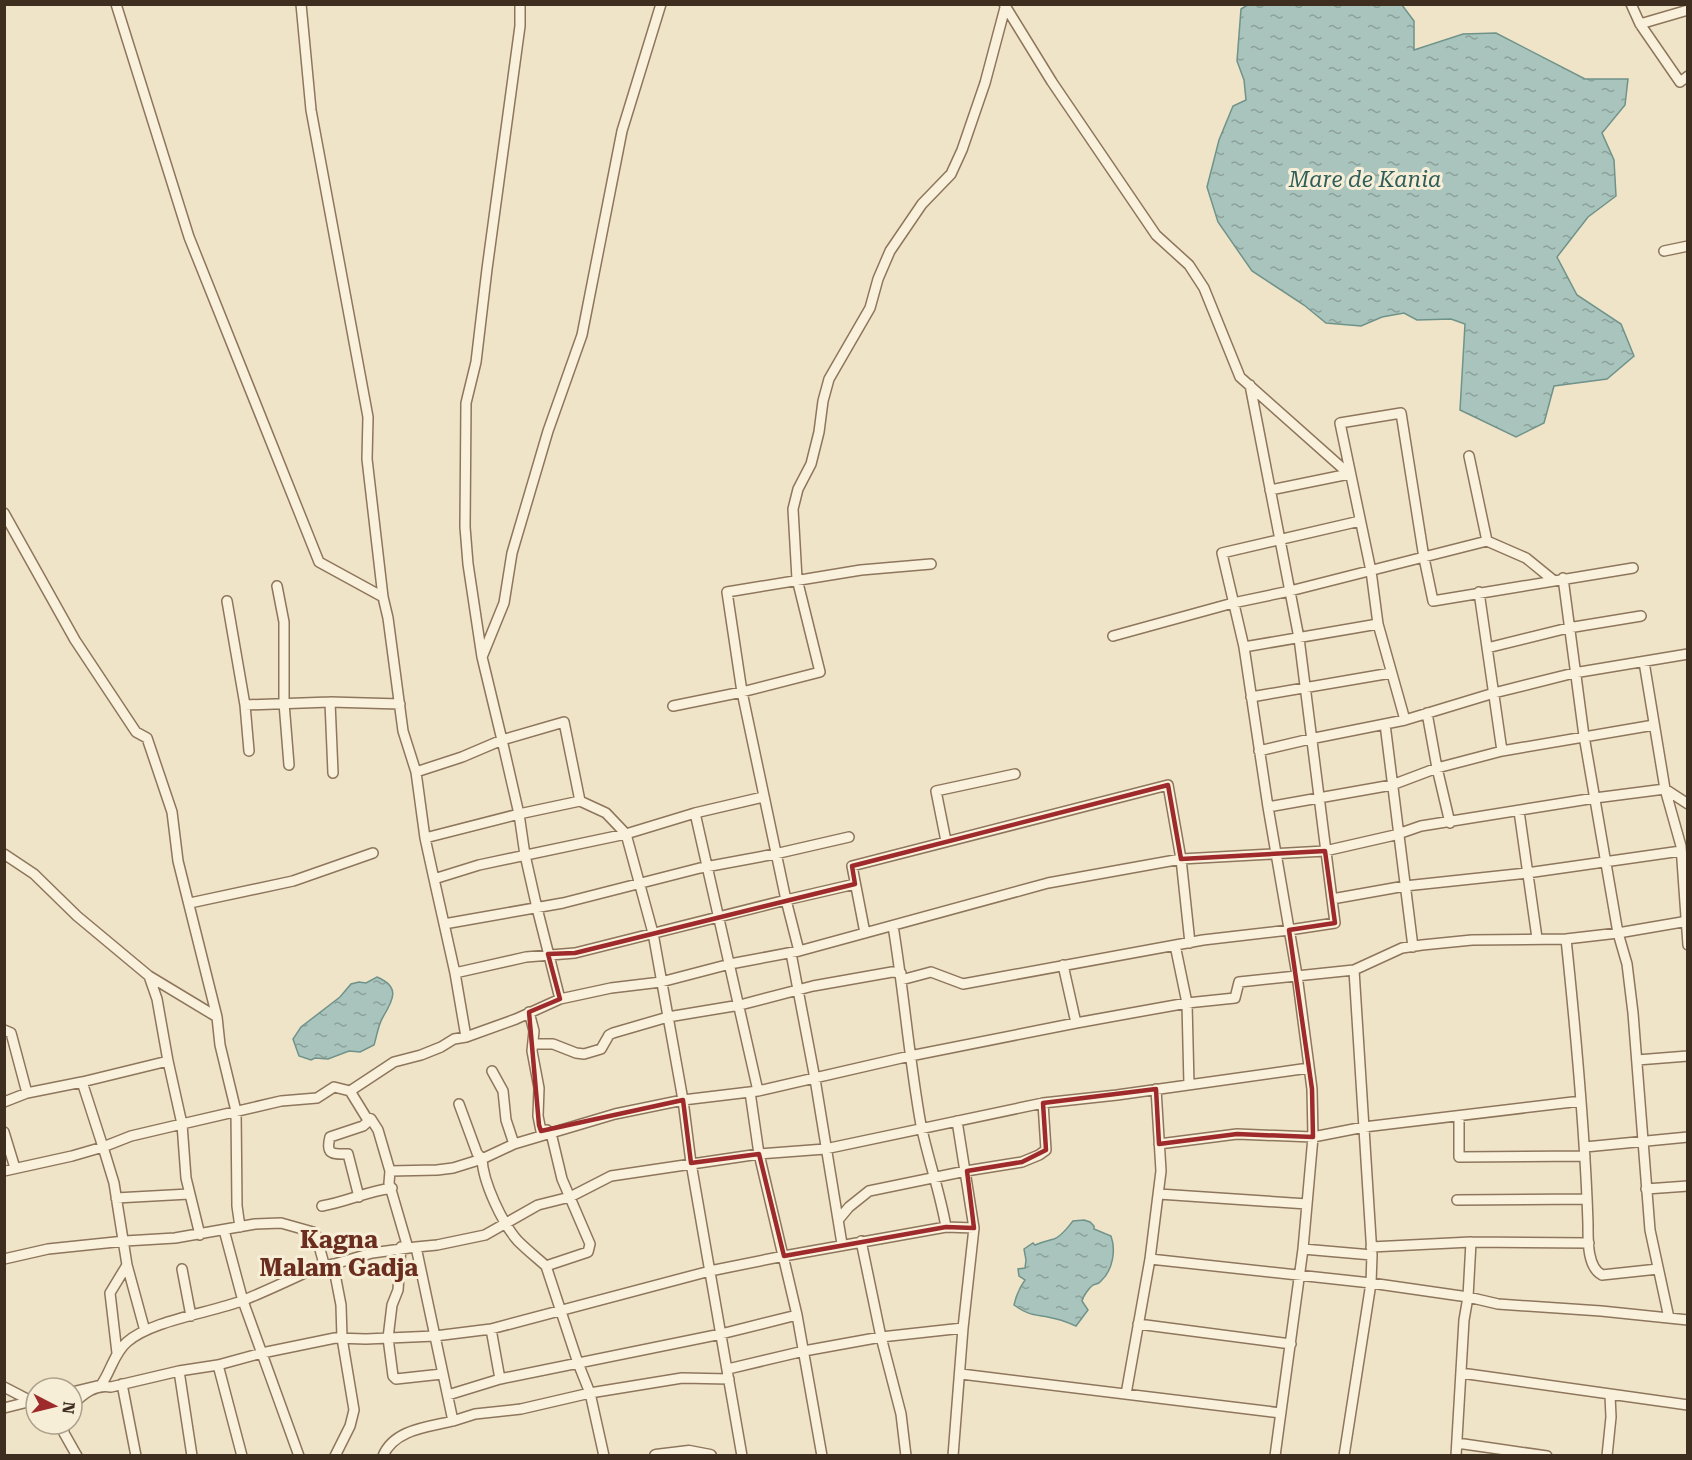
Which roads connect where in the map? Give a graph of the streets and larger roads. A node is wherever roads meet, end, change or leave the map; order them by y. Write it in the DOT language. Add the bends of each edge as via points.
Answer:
graph roads {
  1 [pos="116,4"];
  2 [pos="301,4"];
  3 [pos="520,4"];
  4 [pos="661,4"];
  5 [pos="1631,4"];
  6 [pos="1005,5"];
  7 [pos="1688,10"];
  8 [pos="1640,24"];
  9 [pos="1685,82"];
  10 [pos="1688,246"];
  11 [pos="1664,251"];
  12 [pos="1250,385"];
  13 [pos="1468,456"];
  14 [pos="1349,474"];
  15 [pos="1270,490"];
  16 [pos="4,513"];
  17 [pos="1360,521"];
  18 [pos="1280,542"];
  19 [pos="1486,542"];
  20 [pos="1424,558"];
  21 [pos="931,564"];
  22 [pos="1633,568"];
  23 [pos="1371,572"];
  24 [pos="797,579"];
  25 [pos="1558,579"];
  26 [pos="277,586"];
  27 [pos="1290,591"];
  28 [pos="1479,592"];
  29 [pos="382,597"];
  30 [pos="227,601"];
  31 [pos="1233,603"];
  32 [pos="1641,616"];
  33 [pos="1378,624"];
  34 [pos="1568,628"];
  35 [pos="1113,636"];
  36 [pos="1299,638"];
  37 [pos="1244,647"];
  38 [pos="1487,648"];
  39 [pos="1688,654"];
  40 [pos="482,657"];
  41 [pos="1644,662"];
  42 [pos="1391,673"];
  43 [pos="1574,673"];
  44 [pos="1305,688"];
  45 [pos="742,692"];
  46 [pos="1494,693"];
  47 [pos="1251,697"];
  48 [pos="330,702"];
  49 [pos="284,703"];
  50 [pos="400,704"];
  51 [pos="245,705"];
  52 [pos="673,706"];
  53 [pos="1427,714"];
  54 [pos="1404,720"];
  55 [pos="1385,724"];
  56 [pos="1654,724"];
  57 [pos="1584,736"];
  58 [pos="1310,739"];
  59 [pos="502,740"];
  60 [pos="249,751"];
  61 [pos="1259,751"];
  62 [pos="1502,752"];
  63 [pos="289,765"];
  64 [pos="1437,768"];
  65 [pos="416,772"];
  66 [pos="333,773"];
  67 [pos="1015,774"];
  68 [pos="1392,785"];
  69 [pos="1665,789"];
  70 [pos="764,797"];
  71 [pos="1595,798"];
  72 [pos="1318,799"];
  73 [pos="580,801"];
  74 [pos="1688,804"];
  75 [pos="1268,807"];
  76 [pos="1519,811"];
  77 [pos="695,813"];
  78 [pos="519,814"];
  79 [pos="1450,823"];
  80 [pos="1399,833"];
  81 [pos="626,834"];
  82 [pos="849,837"];
  83 [pos="425,838"];
  84 [pos="946,841"];
  85 [pos="1683,848"];
  86 [pos="1325,851"];
  87 [pos="373,853"];
  88 [pos="1276,853"];
  89 [pos="4,854"];
  90 [pos="775,854"];
  91 [pos="525,855"];
  92 [pos="1181,859"];
  93 [pos="1606,862"];
  94 [pos="707,867"];
  95 [pos="1527,873"];
  96 [pos="434,879"];
  97 [pos="638,883"];
  98 [pos="855,884"];
  99 [pos="1405,886"];
  100 [pos="1332,899"];
  101 [pos="786,900"];
  102 [pos="190,903"];
  103 [pos="537,908"];
  104 [pos="719,916"];
  105 [pos="1686,921"];
  106 [pos="444,924"];
  107 [pos="893,926"];
  108 [pos="1289,930"];
  109 [pos="652,933"];
  110 [pos="865,933"];
  111 [pos="1618,933"];
  112 [pos="1537,938"];
  113 [pos="1566,939"];
  114 [pos="1190,943"];
  115 [pos="1175,945"];
  116 [pos="1688,945"];
  117 [pos="1413,947"];
  118 [pos="795,952"];
  119 [pos="548,954"];
  120 [pos="730,964"];
  121 [pos="1063,965"];
  122 [pos="1354,970"];
  123 [pos="455,973"];
  124 [pos="1298,975"];
  125 [pos="149,976"];
  126 [pos="901,976"];
  127 [pos="662,982"];
  128 [pos="797,990"];
  129 [pos="560,999"];
  130 [pos="1187,1004"];
  131 [pos="740,1005"];
  132 [pos="530,1012"];
  133 [pos="217,1017"];
  134 [pos="668,1017"];
  135 [pos="1076,1023"];
  136 [pos="4,1030"];
  137 [pos="466,1037"];
  138 [pos="533,1044"];
  139 [pos="910,1056"];
  140 [pos="1688,1056"];
  141 [pos="1637,1060"];
  142 [pos="168,1061"];
  143 [pos="1309,1068"];
  144 [pos="492,1071"];
  145 [pos="815,1079"];
  146 [pos="82,1082"];
  147 [pos="1189,1085"];
  148 [pos="1156,1089"];
  149 [pos="350,1091"];
  150 [pos="754,1092"];
  151 [pos="27,1094"];
  152 [pos="683,1100"];
  153 [pos="1581,1101"];
  154 [pos="4,1102"];
  155 [pos="1043,1103"];
  156 [pos="459,1104"];
  157 [pos="236,1111"];
  158 [pos="1459,1117"];
  159 [pos="370,1119"];
  160 [pos="957,1120"];
  161 [pos="182,1124"];
  162 [pos="922,1127"];
  163 [pos="1364,1127"];
  164 [pos="4,1132"];
  165 [pos="550,1133"];
  166 [pos="1313,1137"];
  167 [pos="1688,1137"];
  168 [pos="1643,1142"];
  169 [pos="514,1144"];
  170 [pos="1159,1144"];
  171 [pos="103,1147"];
  172 [pos="825,1149"];
  173 [pos="1585,1151"];
  174 [pos="759,1154"];
  175 [pos="482,1159"];
  176 [pos="691,1163"];
  177 [pos="15,1168"];
  178 [pos="390,1171"];
  179 [pos="966,1171"];
  180 [pos="4,1172"];
  181 [pos="934,1177"];
  182 [pos="1688,1186"];
  183 [pos="392,1188"];
  184 [pos="1646,1189"];
  185 [pos="189,1194"];
  186 [pos="1159,1194"];
  187 [pos="358,1197"];
  188 [pos="570,1197"];
  189 [pos="116,1198"];
  190 [pos="1587,1199"];
  191 [pos="1457,1200"];
  192 [pos="1307,1204"];
  193 [pos="322,1206"];
  194 [pos="839,1219"];
  195 [pos="506,1224"];
  196 [pos="240,1227"];
  197 [pos="946,1227"];
  198 [pos="974,1228"];
  199 [pos="224,1230"];
  200 [pos="200,1235"];
  201 [pos="125,1241"];
  202 [pos="861,1241"];
  203 [pos="1471,1242"];
  204 [pos="1588,1243"];
  205 [pos="842,1244"];
  206 [pos="409,1247"];
  207 [pos="1303,1249"];
  208 [pos="1372,1251"];
  209 [pos="784,1256"];
  210 [pos="4,1258"];
  211 [pos="1150,1259"];
  212 [pos="329,1264"];
  213 [pos="128,1265"];
  214 [pos="546,1266"];
  215 [pos="182,1269"];
  216 [pos="1658,1269"];
  217 [pos="710,1271"];
  218 [pos="1299,1274"];
  219 [pos="1371,1283"];
  220 [pos="1468,1297"];
  221 [pos="243,1301"];
  222 [pos="561,1312"];
  223 [pos="797,1315"];
  224 [pos="191,1316"];
  225 [pos="1669,1318"];
  226 [pos="1688,1320"];
  227 [pos="1138,1324"];
  228 [pos="963,1328"];
  229 [pos="491,1329"];
  230 [pos="145,1330"];
  231 [pos="721,1334"];
  232 [pos="435,1336"];
  233 [pos="881,1337"];
  234 [pos="342,1338"];
  235 [pos="388,1338"];
  236 [pos="1291,1344"];
  237 [pos="804,1351"];
  238 [pos="117,1353"];
  239 [pos="262,1353"];
  240 [pos="578,1363"];
  241 [pos="219,1365"];
  242 [pos="728,1369"];
  243 [pos="179,1371"];
  244 [pos="1461,1373"];
  245 [pos="442,1374"];
  246 [pos="961,1374"];
  247 [pos="500,1379"];
  248 [pos="729,1380"];
  249 [pos="123,1383"];
  250 [pos="101,1385"];
  251 [pos="4,1387"];
  252 [pos="84,1389"];
  253 [pos="590,1393"];
  254 [pos="84,1394"];
  255 [pos="1126,1394"];
  256 [pos="448,1395"];
  257 [pos="1610,1395"];
  258 [pos="24,1396"];
  259 [pos="24,1402"];
  260 [pos="1688,1405"];
  261 [pos="4,1408"];
  262 [pos="1281,1413"];
  263 [pos="453,1421"];
  264 [pos="66,1436"];
  265 [pos="1456,1443"];
  266 [pos="77,1455"];
  267 [pos="136,1455"];
  268 [pos="192,1455"];
  269 [pos="242,1455"];
  270 [pos="297,1455"];
  271 [pos="335,1455"];
  272 [pos="384,1455"];
  273 [pos="603,1455"];
  274 [pos="656,1455"];
  275 [pos="710,1455"];
  276 [pos="742,1455"];
  277 [pos="822,1455"];
  278 [pos="906,1455"];
  279 [pos="953,1455"];
  280 [pos="1275,1455"];
  281 [pos="1344,1455"];
  282 [pos="1456,1455"];
  283 [pos="1547,1455"];
  284 [pos="1607,1455"];
  1 -- 29 [label="street" via="189,237 319,562"];
  2 -- 29 [label="street" via="311,110 368,417 367,459"];
  3 -- 40 [label="street" via="476,362 466,403 465,527"];
  4 -- 40 [label="street" via="622,132 582,335 548,431 512,553 504,603"];
  5 -- 8 [label="street"];
  6 -- 12 [label="street" via="1156,235 1189,265 1203,288 1240,377"];
  6 -- 24 [label="street" via="985,82 951,174 922,204 890,250 870,308 829,379 811,464 793,508"];
  7 -- 8 [label="street"];
  8 -- 9 [label="street"];
  10 -- 11 [label="street"];
  12 -- 14 [label="street"];
  12 -- 15 [label="street"];
  13 -- 19 [label="street"];
  14 -- 15 [label="street"];
  14 -- 17 [label="street"];
  14 -- 20 [label="street" via="1340,423 1401,413"];
  15 -- 18 [label="street"];
  16 -- 102 [label="street" via="75,640 136,732 147,738 172,812 178,861"];
  17 -- 18 [label="street"];
  17 -- 23 [label="street"];
  18 -- 27 [label="street"];
  18 -- 31 [label="street" via="1222,554"];
  19 -- 20 [label="street"];
  19 -- 25 [label="street" via="1526,558"];
  20 -- 23 [label="street"];
  20 -- 28 [label="street" via="1433,601"];
  21 -- 24 [label="street"];
  22 -- 25 [label="street"];
  23 -- 27 [label="street"];
  23 -- 33 [label="street"];
  24 -- 45 [label="street" via="727,592"];
  24 -- 45 [label="street" via="820,672"];
  25 -- 28 [label="street"];
  25 -- 34 [label="street"];
  26 -- 49 [label="street" via="284,622"];
  27 -- 31 [label="street"];
  27 -- 36 [label="street"];
  28 -- 38 [label="street"];
  29 -- 50 [label="street"];
  30 -- 51 [label="street"];
  31 -- 35 [label="street"];
  31 -- 37 [label="street"];
  32 -- 34 [label="street"];
  33 -- 36 [label="street"];
  33 -- 42 [label="street"];
  34 -- 38 [label="street"];
  34 -- 43 [label="street"];
  36 -- 37 [label="street"];
  36 -- 44 [label="street"];
  37 -- 47 [label="street"];
  38 -- 46 [label="street"];
  39 -- 41 [label="street"];
  40 -- 59 [label="street"];
  41 -- 43 [label="street"];
  41 -- 56 [label="street"];
  42 -- 44 [label="street"];
  42 -- 54 [label="street"];
  43 -- 46 [label="street"];
  43 -- 57 [label="street"];
  44 -- 47 [label="street"];
  44 -- 58 [label="street"];
  45 -- 52 [label="street"];
  45 -- 70 [label="street"];
  46 -- 53 [label="street"];
  46 -- 62 [label="street"];
  47 -- 61 [label="street"];
  48 -- 49 [label="street"];
  48 -- 50 [label="street"];
  48 -- 66 [label="street"];
  49 -- 51 [label="street"];
  49 -- 63 [label="street"];
  50 -- 65 [label="street" via="403,731"];
  51 -- 60 [label="street"];
  53 -- 54 [label="street"];
  53 -- 64 [label="street"];
  54 -- 55 [label="street"];
  55 -- 58 [label="street"];
  55 -- 68 [label="street"];
  56 -- 57 [label="street"];
  56 -- 69 [label="street"];
  57 -- 62 [label="street"];
  57 -- 71 [label="street"];
  58 -- 61 [label="street"];
  58 -- 72 [label="street"];
  59 -- 65 [label="street"];
  59 -- 73 [label="street" via="564,722"];
  59 -- 78 [label="street"];
  61 -- 75 [label="street"];
  62 -- 64 [label="street"];
  64 -- 68 [label="street"];
  64 -- 79 [label="street"];
  65 -- 83 [label="street"];
  67 -- 84 [label="street" via="936,791"];
  68 -- 72 [label="street"];
  68 -- 80 [label="street"];
  69 -- 71 [label="street"];
  69 -- 74 [label="street"];
  69 -- 85 [label="street"];
  70 -- 77 [label="street"];
  70 -- 90 [label="street"];
  71 -- 76 [label="street"];
  71 -- 93 [label="street"];
  72 -- 75 [label="street"];
  72 -- 86 [label="street"];
  73 -- 78 [label="street"];
  73 -- 81 [label="street" via="606,813"];
  75 -- 88 [label="street"];
  76 -- 79 [label="street"];
  76 -- 95 [label="street"];
  77 -- 81 [label="street"];
  77 -- 94 [label="street"];
  78 -- 83 [label="street"];
  78 -- 91 [label="street"];
  79 -- 80 [label="street"];
  80 -- 86 [label="street"];
  80 -- 99 [label="street"];
  81 -- 91 [label="street"];
  81 -- 97 [label="street"];
  82 -- 90 [label="street"];
  83 -- 96 [label="street"];
  84 -- 92 [label="street" via="1168,784"];
  84 -- 98 [label="street" via="852,866"];
  85 -- 93 [label="street"];
  85 -- 105 [label="street"];
  86 -- 88 [label="street"];
  86 -- 100 [label="street"];
  87 -- 102 [label="street" via="293,881"];
  88 -- 92 [label="street"];
  88 -- 108 [label="street"];
  89 -- 125 [label="street" via="34,874"];
  90 -- 94 [label="street"];
  90 -- 101 [label="street"];
  91 -- 96 [label="street"];
  91 -- 103 [label="street"];
  92 -- 107 [label="street" via="1047,883"];
  92 -- 114 [label="street"];
  93 -- 95 [label="street"];
  93 -- 111 [label="street"];
  94 -- 97 [label="street"];
  94 -- 104 [label="street"];
  95 -- 99 [label="street"];
  95 -- 112 [label="street"];
  96 -- 106 [label="street"];
  97 -- 103 [label="street"];
  97 -- 109 [label="street"];
  98 -- 101 [label="street"];
  98 -- 110 [label="street"];
  99 -- 100 [label="street"];
  99 -- 117 [label="street"];
  100 -- 108 [label="street" via="1335,923"];
  101 -- 104 [label="street"];
  101 -- 118 [label="street"];
  102 -- 133 [label="street"];
  103 -- 106 [label="street"];
  103 -- 119 [label="street"];
  104 -- 109 [label="street"];
  104 -- 120 [label="street"];
  105 -- 111 [label="street"];
  105 -- 116 [label="street"];
  106 -- 123 [label="street"];
  107 -- 110 [label="street"];
  107 -- 126 [label="street"];
  108 -- 114 [label="street"];
  108 -- 124 [label="street"];
  109 -- 119 [label="street" via="575,953"];
  109 -- 127 [label="street"];
  110 -- 118 [label="street"];
  111 -- 113 [label="street"];
  111 -- 141 [label="street" via="1627,964"];
  112 -- 113 [label="street"];
  112 -- 117 [label="street"];
  113 -- 153 [label="street"];
  114 -- 115 [label="street"];
  115 -- 121 [label="street"];
  115 -- 130 [label="street"];
  117 -- 122 [label="street" via="1402,948"];
  118 -- 120 [label="street"];
  118 -- 128 [label="street"];
  119 -- 123 [label="street"];
  119 -- 129 [label="street"];
  120 -- 127 [label="street"];
  120 -- 131 [label="street"];
  121 -- 126 [label="street" via="963,984 931,972"];
  121 -- 135 [label="street"];
  122 -- 124 [label="street"];
  122 -- 163 [label="street"];
  123 -- 137 [label="street"];
  124 -- 130 [label="street" via="1239,982 1234,998"];
  124 -- 143 [label="street"];
  125 -- 133 [label="street"];
  125 -- 142 [label="street"];
  126 -- 128 [label="street" via="892,972"];
  126 -- 139 [label="street"];
  127 -- 129 [label="street"];
  127 -- 134 [label="street"];
  128 -- 131 [label="street"];
  128 -- 145 [label="street"];
  129 -- 132 [label="street"];
  130 -- 135 [label="street"];
  130 -- 147 [label="street"];
  131 -- 134 [label="street"];
  131 -- 150 [label="street"];
  132 -- 137 [label="street"];
  132 -- 138 [label="street"];
  133 -- 157 [label="street"];
  134 -- 138 [label="street" via="613,1033 602,1049 585,1054 553,1044"];
  134 -- 152 [label="street"];
  135 -- 139 [label="street"];
  136 -- 151 [label="street" via="11,1034"];
  137 -- 149 [label="street" via="394,1062"];
  138 -- 165 [label="street" via="539,1125 541,1131"];
  139 -- 145 [label="street"];
  139 -- 162 [label="street"];
  140 -- 141 [label="street"];
  141 -- 168 [label="street"];
  142 -- 146 [label="street"];
  142 -- 161 [label="street"];
  143 -- 147 [label="street"];
  143 -- 166 [label="street"];
  144 -- 169 [label="street" via="503,1091"];
  145 -- 150 [label="street"];
  145 -- 172 [label="street"];
  146 -- 151 [label="street"];
  146 -- 171 [label="street"];
  147 -- 148 [label="street"];
  148 -- 155 [label="street"];
  148 -- 170 [label="street"];
  149 -- 157 [label="street" via="334,1087 317,1098"];
  149 -- 159 [label="street"];
  150 -- 152 [label="street"];
  150 -- 174 [label="street"];
  151 -- 154 [label="street"];
  152 -- 165 [label="street"];
  152 -- 176 [label="street"];
  153 -- 158 [label="street"];
  153 -- 173 [label="street"];
  155 -- 160 [label="street"];
  155 -- 179 [label="street" via="1046,1150 1022,1162"];
  156 -- 175 [label="street"];
  157 -- 161 [label="street"];
  157 -- 196 [label="street"];
  158 -- 163 [label="street"];
  158 -- 173 [label="street" via="1459,1156"];
  159 -- 178 [label="street" via="378,1130"];
  159 -- 187 [label="street" via="363,1126 330,1137 328,1146 338,1155 348,1154"];
  160 -- 162 [label="street"];
  160 -- 179 [label="street"];
  161 -- 171 [label="street"];
  161 -- 185 [label="street"];
  162 -- 172 [label="street"];
  162 -- 181 [label="street"];
  163 -- 166 [label="street"];
  163 -- 208 [label="street"];
  164 -- 177 [label="street"];
  165 -- 169 [label="street"];
  165 -- 188 [label="street"];
  166 -- 170 [label="street" via="1237,1134"];
  166 -- 192 [label="street"];
  167 -- 168 [label="street"];
  168 -- 173 [label="street"];
  168 -- 184 [label="street"];
  169 -- 175 [label="street"];
  170 -- 186 [label="street"];
  171 -- 177 [label="street"];
  171 -- 189 [label="street"];
  172 -- 174 [label="street"];
  172 -- 194 [label="street"];
  173 -- 190 [label="street"];
  174 -- 176 [label="street"];
  174 -- 209 [label="street"];
  175 -- 178 [label="street" via="453,1168"];
  175 -- 195 [label="street" via="483,1173"];
  176 -- 188 [label="street" via="611,1176"];
  176 -- 217 [label="street"];
  177 -- 180 [label="street"];
  178 -- 183 [label="street"];
  179 -- 181 [label="street"];
  179 -- 198 [label="street"];
  181 -- 194 [label="street" via="869,1191"];
  181 -- 197 [label="street"];
  182 -- 184 [label="street"];
  183 -- 187 [label="street"];
  183 -- 206 [label="street"];
  184 -- 216 [label="street"];
  185 -- 189 [label="street"];
  185 -- 200 [label="street"];
  186 -- 192 [label="street"];
  186 -- 211 [label="street"];
  187 -- 193 [label="street"];
  188 -- 195 [label="street" via="538,1205"];
  188 -- 214 [label="street" via="590,1249"];
  189 -- 201 [label="street"];
  190 -- 191 [label="street"];
  190 -- 204 [label="street"];
  192 -- 207 [label="street"];
  194 -- 205 [label="street"];
  195 -- 206 [label="street" via="485,1235"];
  195 -- 214 [label="street" via="537,1261"];
  196 -- 199 [label="street"];
  196 -- 212 [label="street" via="281,1223 313,1232"];
  197 -- 198 [label="street"];
  197 -- 202 [label="street"];
  198 -- 228 [label="street"];
  199 -- 200 [label="street"];
  199 -- 221 [label="street"];
  200 -- 201 [label="street"];
  201 -- 210 [label="street"];
  201 -- 213 [label="street"];
  202 -- 205 [label="street"];
  202 -- 233 [label="street"];
  203 -- 204 [label="street"];
  203 -- 208 [label="street"];
  203 -- 220 [label="street"];
  204 -- 216 [label="street" via="1594,1267 1602,1275"];
  205 -- 209 [label="street"];
  206 -- 212 [label="street"];
  206 -- 232 [label="street"];
  206 -- 235 [label="street" via="392,1305"];
  207 -- 208 [label="street"];
  207 -- 218 [label="street"];
  208 -- 219 [label="street"];
  209 -- 217 [label="street"];
  209 -- 223 [label="street"];
  211 -- 218 [label="street"];
  211 -- 227 [label="street"];
  212 -- 221 [label="street"];
  212 -- 234 [label="street" via="341,1305"];
  213 -- 230 [label="street"];
  213 -- 238 [label="street" via="110,1293"];
  214 -- 222 [label="street"];
  215 -- 224 [label="street"];
  216 -- 225 [label="street"];
  217 -- 222 [label="street"];
  217 -- 231 [label="street"];
  218 -- 219 [label="street"];
  218 -- 236 [label="street"];
  219 -- 220 [label="street"];
  219 -- 281 [label="street"];
  220 -- 225 [label="street" via="1498,1304"];
  220 -- 244 [label="street"];
  221 -- 224 [label="street"];
  221 -- 239 [label="street"];
  222 -- 229 [label="street"];
  222 -- 240 [label="street"];
  223 -- 231 [label="street"];
  223 -- 237 [label="street"];
  224 -- 230 [label="street"];
  225 -- 226 [label="street"];
  227 -- 236 [label="street"];
  227 -- 255 [label="street"];
  228 -- 233 [label="street"];
  228 -- 246 [label="street"];
  229 -- 232 [label="street"];
  229 -- 247 [label="street"];
  230 -- 238 [label="street"];
  231 -- 240 [label="street"];
  231 -- 242 [label="street"];
  232 -- 235 [label="street"];
  232 -- 245 [label="street"];
  233 -- 237 [label="street"];
  233 -- 278 [label="street" via="901,1414"];
  234 -- 235 [label="street"];
  234 -- 239 [label="street"];
  234 -- 271 [label="street" via="354,1410"];
  235 -- 245 [label="street" via="394,1378"];
  236 -- 262 [label="street"];
  237 -- 242 [label="street"];
  237 -- 277 [label="street"];
  238 -- 250 [label="street"];
  239 -- 241 [label="street"];
  239 -- 270 [label="street"];
  240 -- 247 [label="street"];
  240 -- 253 [label="street"];
  241 -- 243 [label="street"];
  241 -- 269 [label="street"];
  242 -- 248 [label="street"];
  243 -- 249 [label="street"];
  243 -- 268 [label="street"];
  244 -- 257 [label="street"];
  244 -- 265 [label="street"];
  245 -- 256 [label="street"];
  246 -- 255 [label="street"];
  246 -- 279 [label="street"];
  247 -- 256 [label="street"];
  248 -- 253 [label="street" via="682,1378"];
  248 -- 276 [label="street"];
  249 -- 250 [label="street"];
  249 -- 267 [label="street"];
  250 -- 252 [label="street"];
  250 -- 254 [label="street"];
  251 -- 258 [label="street"];
  253 -- 263 [label="street"];
  253 -- 273 [label="street"];
  255 -- 262 [label="street"];
  256 -- 263 [label="street"];
  257 -- 260 [label="street"];
  257 -- 284 [label="street"];
  259 -- 261 [label="street"];
  262 -- 280 [label="street"];
  263 -- 272 [label="street" via="402,1435 391,1442"];
  264 -- 266 [label="street"];
  265 -- 282 [label="street"];
  265 -- 283 [label="street"];
  274 -- 275 [label="street"];
}
